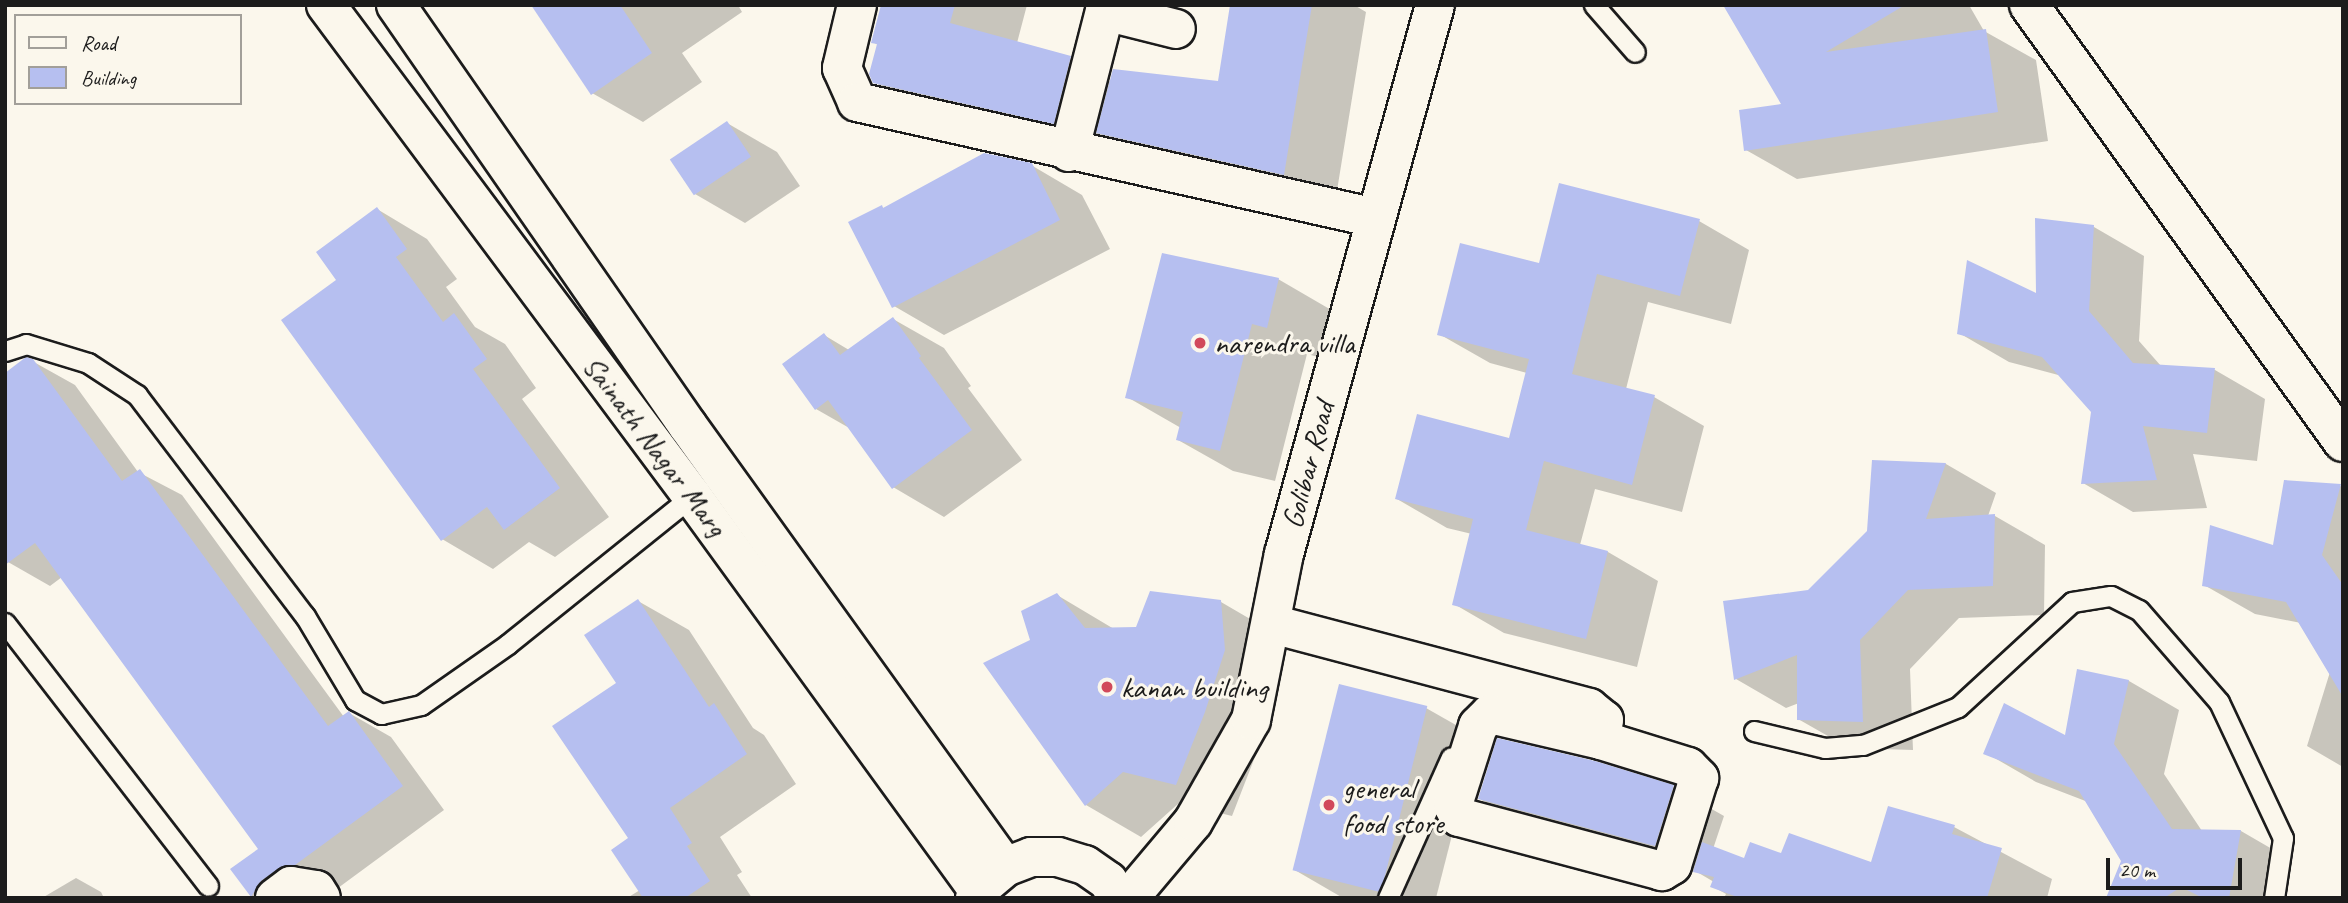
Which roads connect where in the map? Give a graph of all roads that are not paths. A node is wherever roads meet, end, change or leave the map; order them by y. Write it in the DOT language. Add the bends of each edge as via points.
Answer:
graph roads {
  1 [pos="326,5"];
  2 [pos="396,5"];
  3 [pos="857,5"];
  4 [pos="1435,5"];
  5 [pos="1594,5"];
  6 [pos="2029,5"];
  7 [pos="1091,8"];
  8 [pos="1176,29"];
  9 [pos="1635,52"];
  10 [pos="1069,152"];
  11 [pos="1376,218"];
  12 [pos="5,351"];
  13 [pos="2340,432"];
  14 [pos="723,474"];
  15 [pos="692,496"];
  16 [pos="5,623"];
  17 [pos="1272,624"];
  18 [pos="1754,731"];
  19 [pos="1601,740"];
  20 [pos="1451,756"];
  21 [pos="986,885"];
  22 [pos="208,886"];
  23 [pos="275,898"];
  24 [pos="321,898"];
  25 [pos="1118,898"];
  26 [pos="1129,898"];
  27 [pos="1388,898"];
  28 [pos="2274,898"];
  1 -- 15 [label="street, Sainath Nagar Marg"];
  2 -- 14 [label="street"];
  3 -- 10 [label="street" via="842,68 857,102"];
  4 -- 11 [label="street, Golibar Road"];
  5 -- 9 [label="lane"];
  6 -- 13 [label="street"];
  7 -- 8 [label="street"];
  7 -- 10 [label="street"];
  10 -- 11 [label="street"];
  11 -- 17 [label="street, Golibar Road" via="1284,554"];
  12 -- 15 [label="lane" via="26,344 88,363 137,395 305,616 355,700 381,714 421,705 508,644"];
  14 -- 15 [label="lane"];
  14 -- 21 [label="street"];
  15 -- 21 [label="street, Sainath Nagar Marg"];
  16 -- 22 [label="lane"];
  17 -- 19 [label="street" via="1589,708 1604,720"];
  17 -- 26 [label="street, Golibar Road" via="1251,720 1193,821"];
  18 -- 28 [label="lane" via="1825,748 1863,745 1958,708 2072,602 2111,596 2139,610 2219,702 2283,838"];
  19 -- 19 [label="street" via="1490,713 1478,726 1453,806 1459,817 1662,871 1672,865 1699,778 1688,767"];
  20 -- 27 [label="lane"];
  21 -- 25 [label="street" via="1031,858 1058,857 1085,865 1108,881"];
  23 -- 24 [label="street" via="291,886 316,890"];
}
